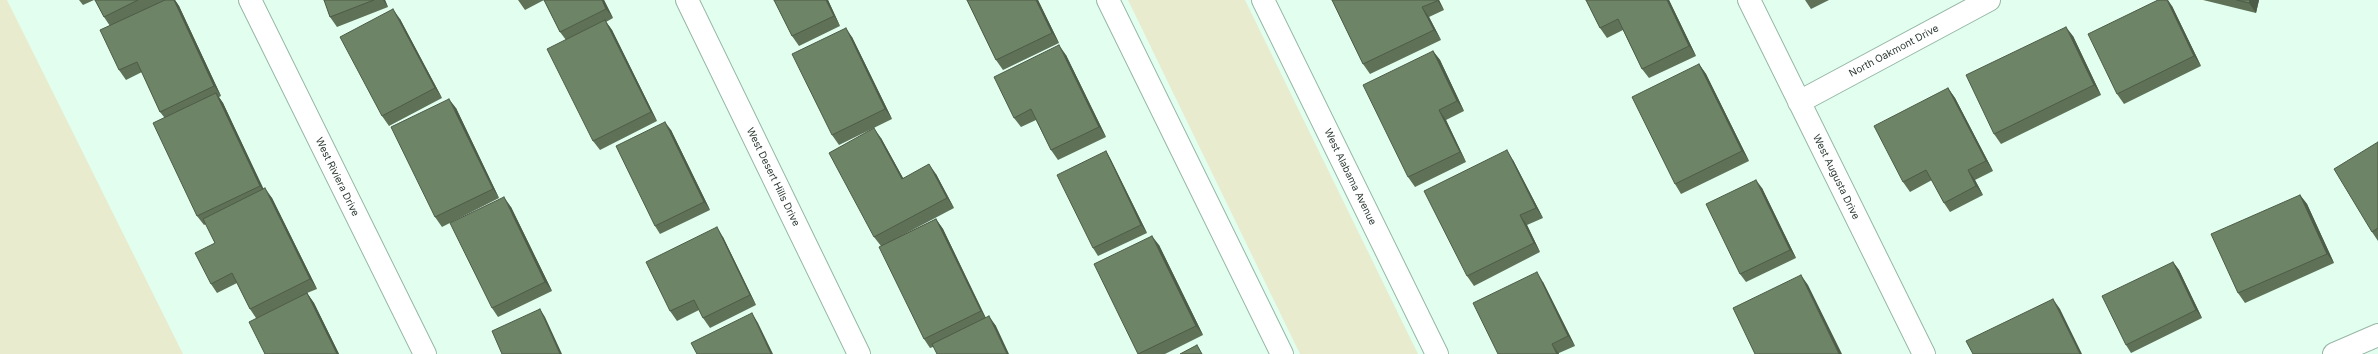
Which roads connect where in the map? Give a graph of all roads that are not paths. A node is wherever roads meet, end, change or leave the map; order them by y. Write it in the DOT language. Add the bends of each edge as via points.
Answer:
graph roads {
  1 [pos="250,0"];
  2 [pos="687,0"];
  3 [pos="1108,0"];
  4 [pos="1263,0"];
  5 [pos="1749,0"];
  6 [pos="1989,0"];
  7 [pos="1799,102"];
  8 [pos="2378,335"];
  9 [pos="425,354"];
  10 [pos="859,354"];
  11 [pos="1282,354"];
  12 [pos="1437,354"];
  13 [pos="1924,354"];
  14 [pos="2334,354"];
  1 -- 9 [label="street, West Riviera Drive"];
  2 -- 10 [label="street, West Desert Hills Drive"];
  3 -- 11 [label="street"];
  4 -- 12 [label="street, West Alabama Avenue"];
  5 -- 7 [label="street, West Augusta Drive"];
  6 -- 7 [label="street, North Oakmont Drive"];
  7 -- 13 [label="street, West Augusta Drive"];
  8 -- 14 [label="street"];
}
